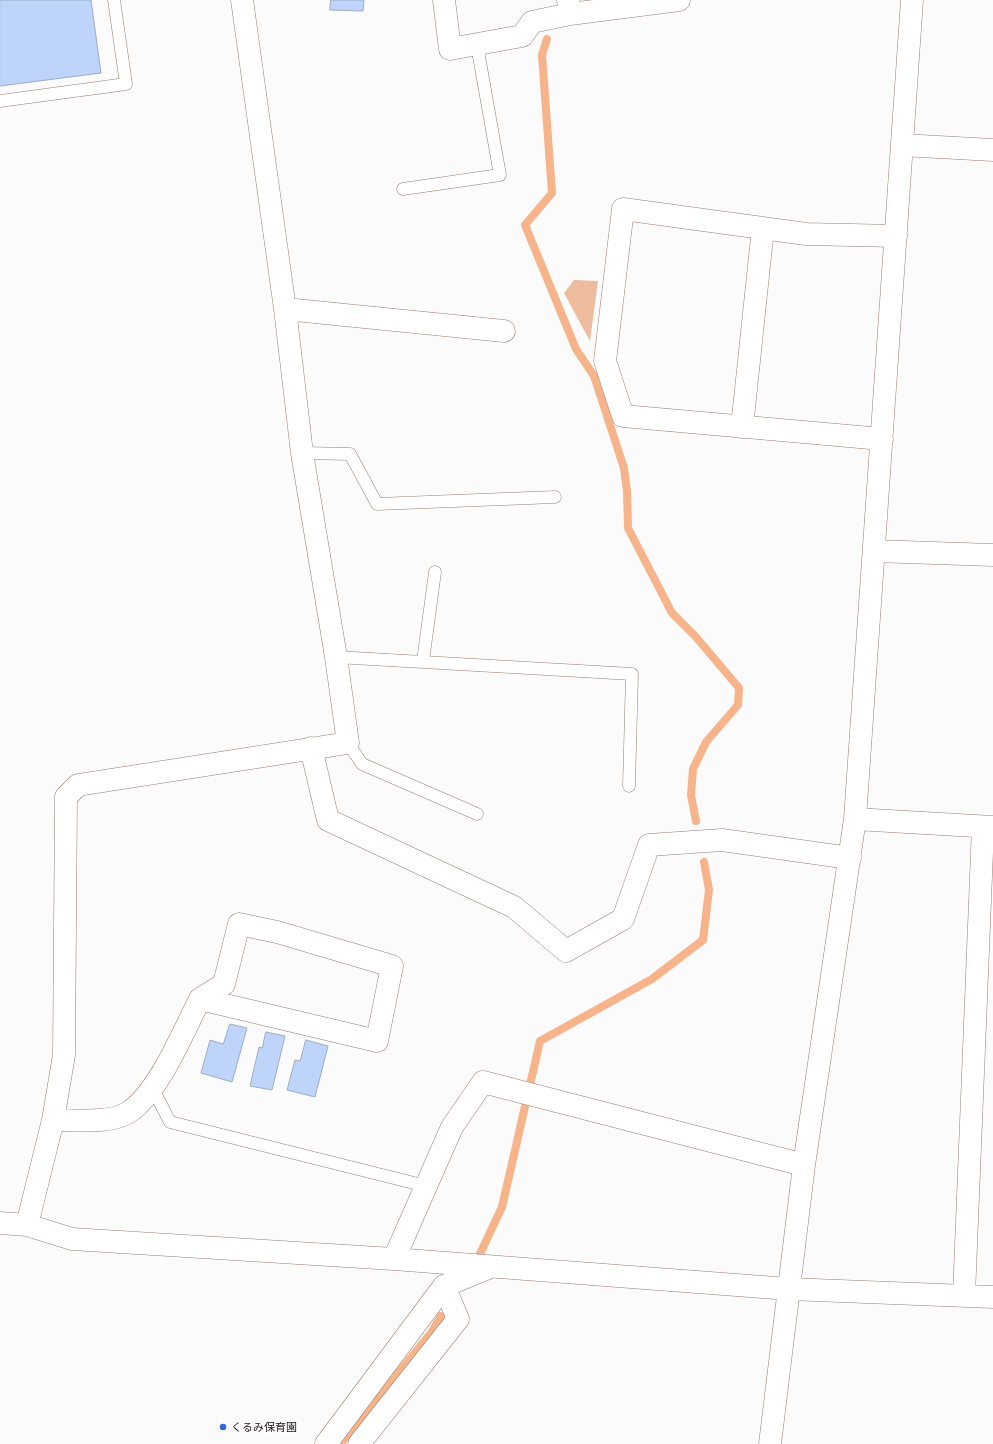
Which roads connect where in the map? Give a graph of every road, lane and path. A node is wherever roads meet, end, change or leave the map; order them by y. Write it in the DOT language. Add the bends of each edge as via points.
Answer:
graph roads {
  1 [pos="114,0"];
  2 [pos="242,0"];
  3 [pos="444,0"];
  4 [pos="671,0"];
  5 [pos="912,0"];
  6 [pos="569,7"];
  7 [pos="477,45"];
  8 [pos="0,100"];
  9 [pos="902,145"];
  10 [pos="993,150"];
  11 [pos="403,190"];
  12 [pos="763,228"];
  13 [pos="896,236"];
  14 [pos="285,309"];
  15 [pos="504,331"];
  16 [pos="742,427"];
  17 [pos="882,438"];
  18 [pos="302,453"];
  19 [pos="555,497"];
  20 [pos="874,551"];
  21 [pos="993,556"];
  22 [pos="435,572"];
  23 [pos="336,657"];
  24 [pos="422,661"];
  25 [pos="348,743"];
  26 [pos="312,748"];
  27 [pos="629,786"];
  28 [pos="477,814"];
  29 [pos="855,819"];
  30 [pos="988,827"];
  31 [pos="850,858"];
  32 [pos="200,999"];
  33 [pos="153,1089"];
  34 [pos="53,1120"];
  35 [pos="804,1165"];
  36 [pos="426,1186"];
  37 [pos="0,1223"];
  38 [pos="27,1225"];
  39 [pos="394,1259"];
  40 [pos="490,1267"];
  41 [pos="444,1286"];
  42 [pos="789,1289"];
  43 [pos="964,1295"];
  44 [pos="993,1296"];
  45 [pos="326,1444"];
  46 [pos="359,1444"];
  47 [pos="770,1444"];
  1 -- 8 [label="lane" via="126,84"];
  2 -- 14 [label="street"];
  3 -- 7 [label="street" via="450,49"];
  4 -- 6 [label="street"];
  5 -- 9 [label="street"];
  6 -- 7 [label="street" via="532,22 522,36"];
  7 -- 11 [label="lane" via="500,175"];
  9 -- 10 [label="street"];
  9 -- 13 [label="street"];
  12 -- 13 [label="street" via="806,234"];
  12 -- 16 [label="street"];
  12 -- 16 [label="street" via="623,208 605,361 623,416"];
  13 -- 17 [label="street"];
  14 -- 15 [label="street"];
  14 -- 18 [label="street"];
  16 -- 17 [label="street"];
  17 -- 20 [label="street"];
  18 -- 19 [label="lane" via="350,454 377,504"];
  18 -- 23 [label="street"];
  20 -- 21 [label="street"];
  20 -- 29 [label="street"];
  22 -- 24 [label="lane"];
  23 -- 24 [label="lane"];
  23 -- 25 [label="street"];
  24 -- 27 [label="lane" via="632,674"];
  25 -- 26 [label="street"];
  25 -- 28 [label="lane" via="362,764"];
  26 -- 31 [label="street" via="328,820 514,908 566,951 623,919 649,845 722,840"];
  26 -- 34 [label="street" via="78,785 66,797 64,1055"];
  29 -- 30 [label="street"];
  29 -- 31 [label="street"];
  30 -- 43 [label="street"];
  31 -- 35 [label="street"];
  32 -- 32 [label="street" via="377,1041 392,966 277,932 239,924 224,984"];
  32 -- 33 [label="street"];
  33 -- 34 [label="street" via="128,1113 106,1119"];
  33 -- 36 [label="lane" via="170,1122"];
  34 -- 38 [label="street"];
  35 -- 36 [label="street" via="483,1082 452,1127"];
  35 -- 42 [label="street"];
  36 -- 39 [label="street"];
  37 -- 38 [label="street"];
  38 -- 39 [label="street" via="72,1239"];
  39 -- 40 [label="street"];
  40 -- 41 [label="street"];
  40 -- 42 [label="street"];
  41 -- 45 [label="street"];
  41 -- 46 [label="street" via="458,1319"];
  42 -- 43 [label="street"];
  42 -- 47 [label="street"];
  43 -- 44 [label="street"];
}
